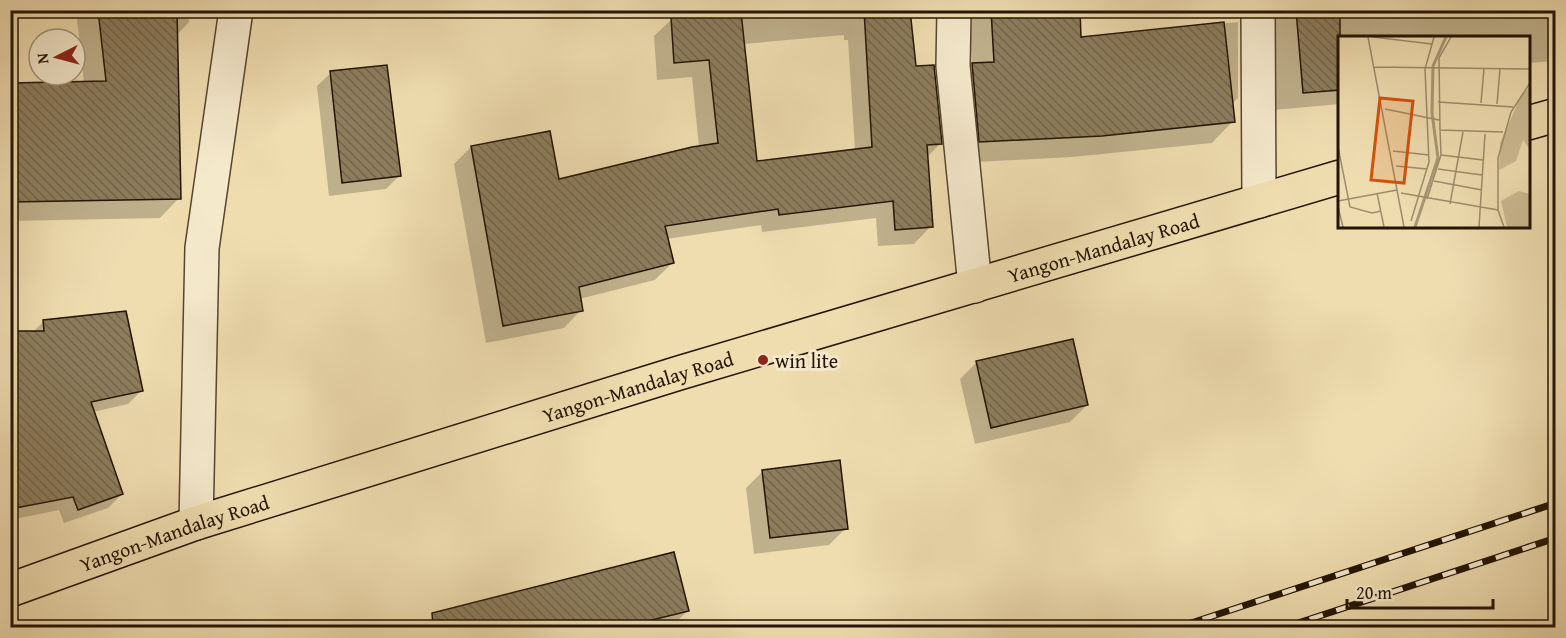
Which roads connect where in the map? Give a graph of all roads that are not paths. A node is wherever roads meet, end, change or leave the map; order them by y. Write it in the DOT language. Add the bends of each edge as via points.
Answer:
graph roads {
  1 [pos="236,10"];
  2 [pos="954,10"];
  3 [pos="1258,10"];
  4 [pos="1556,115"];
  5 [pos="1530,122"];
  6 [pos="1338,178"];
  7 [pos="1259,201"];
  8 [pos="975,286"];
  9 [pos="196,524"];
  10 [pos="10,590"];
  1 -- 9 [label="street" via="202,248"];
  2 -- 8 [label="street" via="952,66"];
  3 -- 7 [label="street"];
  4 -- 5 [label="highway"];
  6 -- 7 [label="highway, Yangon-Mandalay Road"];
  7 -- 8 [label="highway, Yangon-Mandalay Road"];
  8 -- 9 [label="highway, Yangon-Mandalay Road" via="679,373"];
  9 -- 10 [label="highway, Yangon-Mandalay Road"];
}
